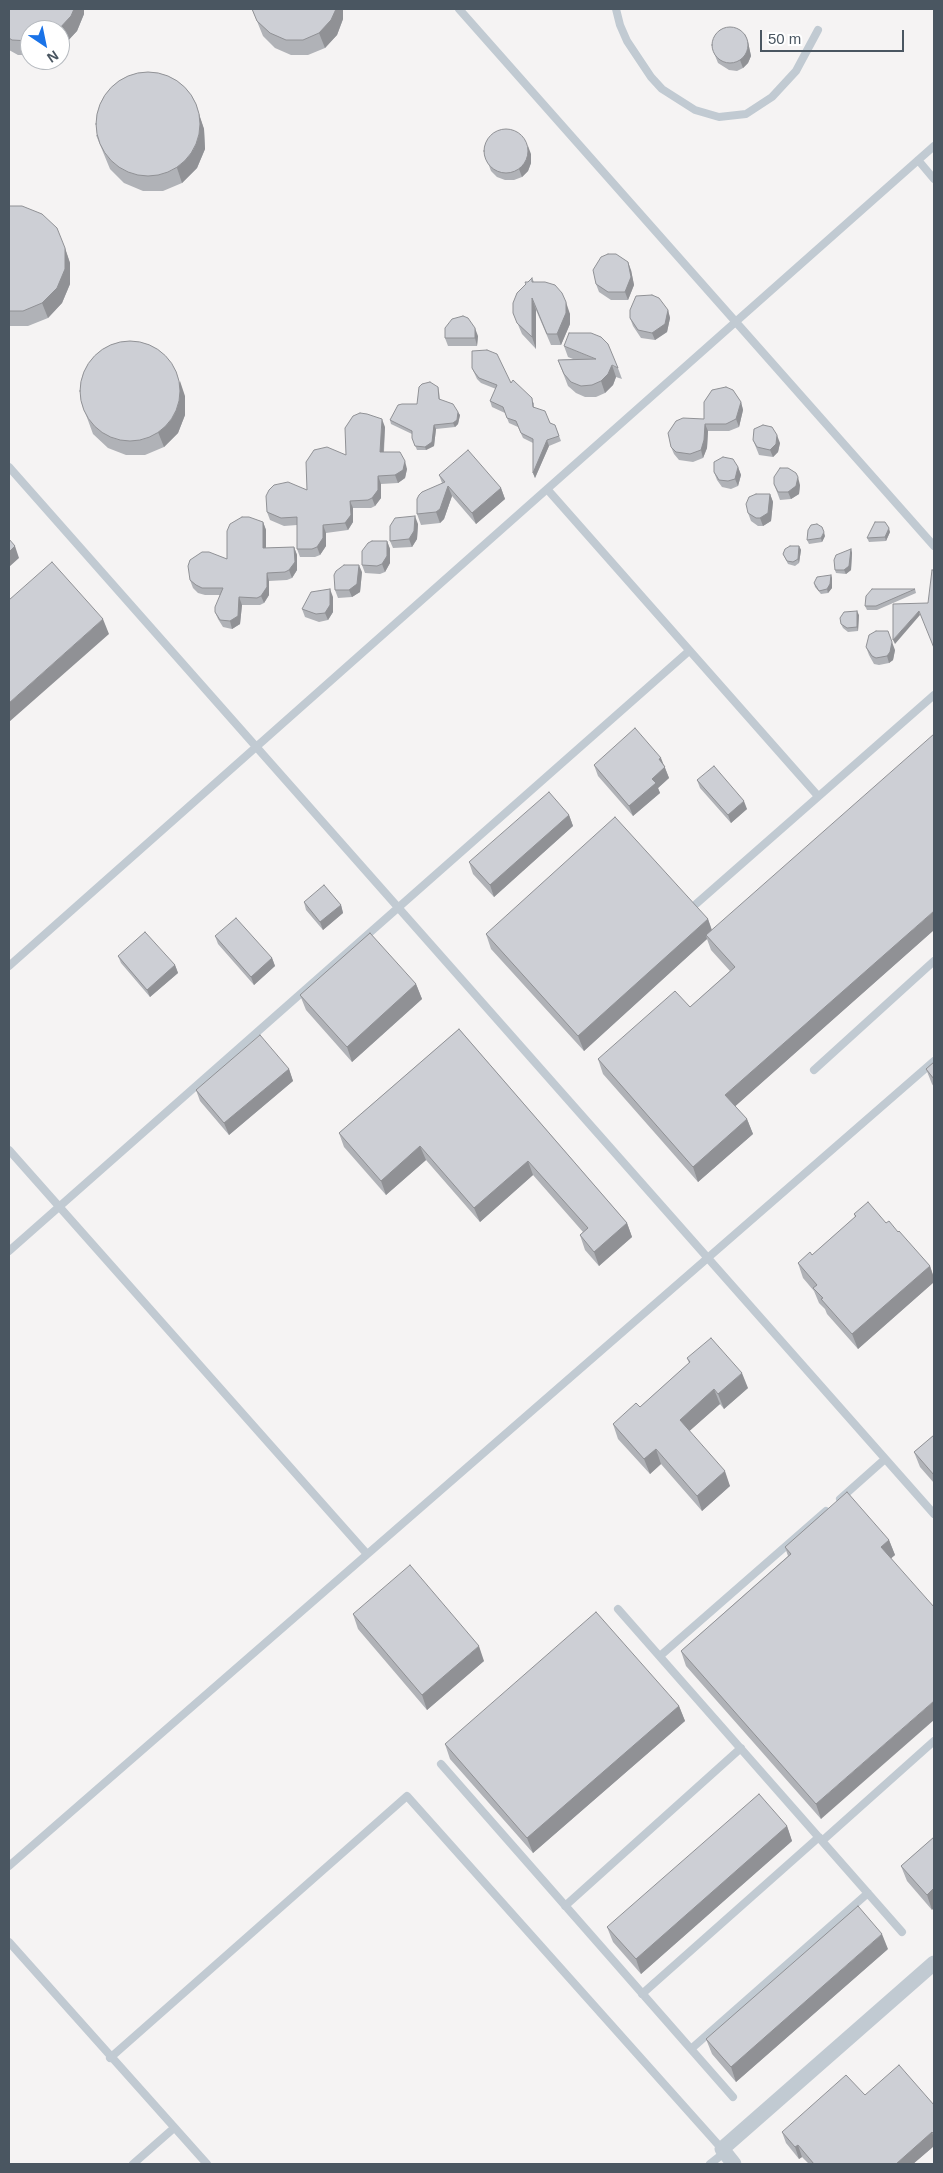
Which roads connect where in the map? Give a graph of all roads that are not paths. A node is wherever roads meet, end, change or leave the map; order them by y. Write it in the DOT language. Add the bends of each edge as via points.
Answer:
graph roads {
  1 [pos="616,9"];
  2 [pos="462,10"];
  3 [pos="818,30"];
  4 [pos="934,146"];
  5 [pos="918,160"];
  6 [pos="934,179"];
  7 [pos="736,322"];
  8 [pos="9,466"];
  9 [pos="547,490"];
  10 [pos="934,546"];
  11 [pos="689,651"];
  12 [pos="934,695"];
  13 [pos="257,746"];
  14 [pos="818,796"];
  15 [pos="696,904"];
  16 [pos="399,907"];
  17 [pos="934,961"];
  18 [pos="9,966"];
  19 [pos="934,1061"];
  20 [pos="814,1070"];
  21 [pos="9,1150"];
  22 [pos="59,1207"];
  23 [pos="9,1251"];
  24 [pos="709,1257"];
  25 [pos="885,1459"];
  26 [pos="934,1514"];
  27 [pos="367,1554"];
  28 [pos="618,1608"];
  29 [pos="660,1656"];
  30 [pos="934,1741"];
  31 [pos="741,1748"];
  32 [pos="441,1764"];
  33 [pos="821,1839"];
  34 [pos="9,1866"];
  35 [pos="868,1893"];
  36 [pos="565,1906"];
  37 [pos="902,1932"];
  38 [pos="9,1942"];
  39 [pos="934,1962"];
  40 [pos="642,1994"];
  41 [pos="691,2049"];
  42 [pos="110,2058"];
  43 [pos="733,2097"];
  44 [pos="174,2128"];
  45 [pos="723,2151"];
  46 [pos="134,2164"];
  47 [pos="207,2164"];
  48 [pos="710,2164"];
  49 [pos="734,2164"];
  1 -- 3 [label="lane" via="627,41 642,67 662,89 695,110 719,117 746,114 772,97 796,71"];
  2 -- 7 [label="lane"];
  4 -- 5 [label="lane"];
  5 -- 6 [label="lane"];
  5 -- 7 [label="lane"];
  7 -- 9 [label="lane"];
  7 -- 10 [label="lane"];
  8 -- 13 [label="lane"];
  9 -- 11 [label="lane"];
  9 -- 13 [label="lane"];
  11 -- 14 [label="lane"];
  11 -- 16 [label="lane"];
  12 -- 14 [label="lane"];
  13 -- 16 [label="lane"];
  13 -- 18 [label="lane"];
  14 -- 15 [label="lane"];
  16 -- 22 [label="lane"];
  16 -- 24 [label="lane"];
  17 -- 20 [label="lane"];
  19 -- 24 [label="lane"];
  21 -- 22 [label="lane"];
  22 -- 23 [label="lane"];
  22 -- 27 [label="lane"];
  24 -- 25 [label="lane"];
  24 -- 27 [label="lane"];
  25 -- 26 [label="lane"];
  25 -- 29 [label="lane"];
  27 -- 34 [label="lane"];
  28 -- 29 [label="lane"];
  29 -- 31 [label="lane"];
  30 -- 33 [label="lane"];
  31 -- 33 [label="lane"];
  31 -- 36 [label="lane"];
  32 -- 36 [label="lane"];
  33 -- 35 [label="lane"];
  33 -- 40 [label="lane"];
  35 -- 37 [label="lane"];
  35 -- 41 [label="lane"];
  36 -- 40 [label="lane"];
  38 -- 42 [label="lane"];
  39 -- 45 [label="street"];
  40 -- 41 [label="lane"];
  41 -- 43 [label="lane"];
  42 -- 44 [label="lane"];
  42 -- 45 [label="lane" via="407,1796"];
  44 -- 46 [label="lane"];
  44 -- 47 [label="lane"];
  45 -- 48 [label="lane"];
  45 -- 49 [label="street"];
}
